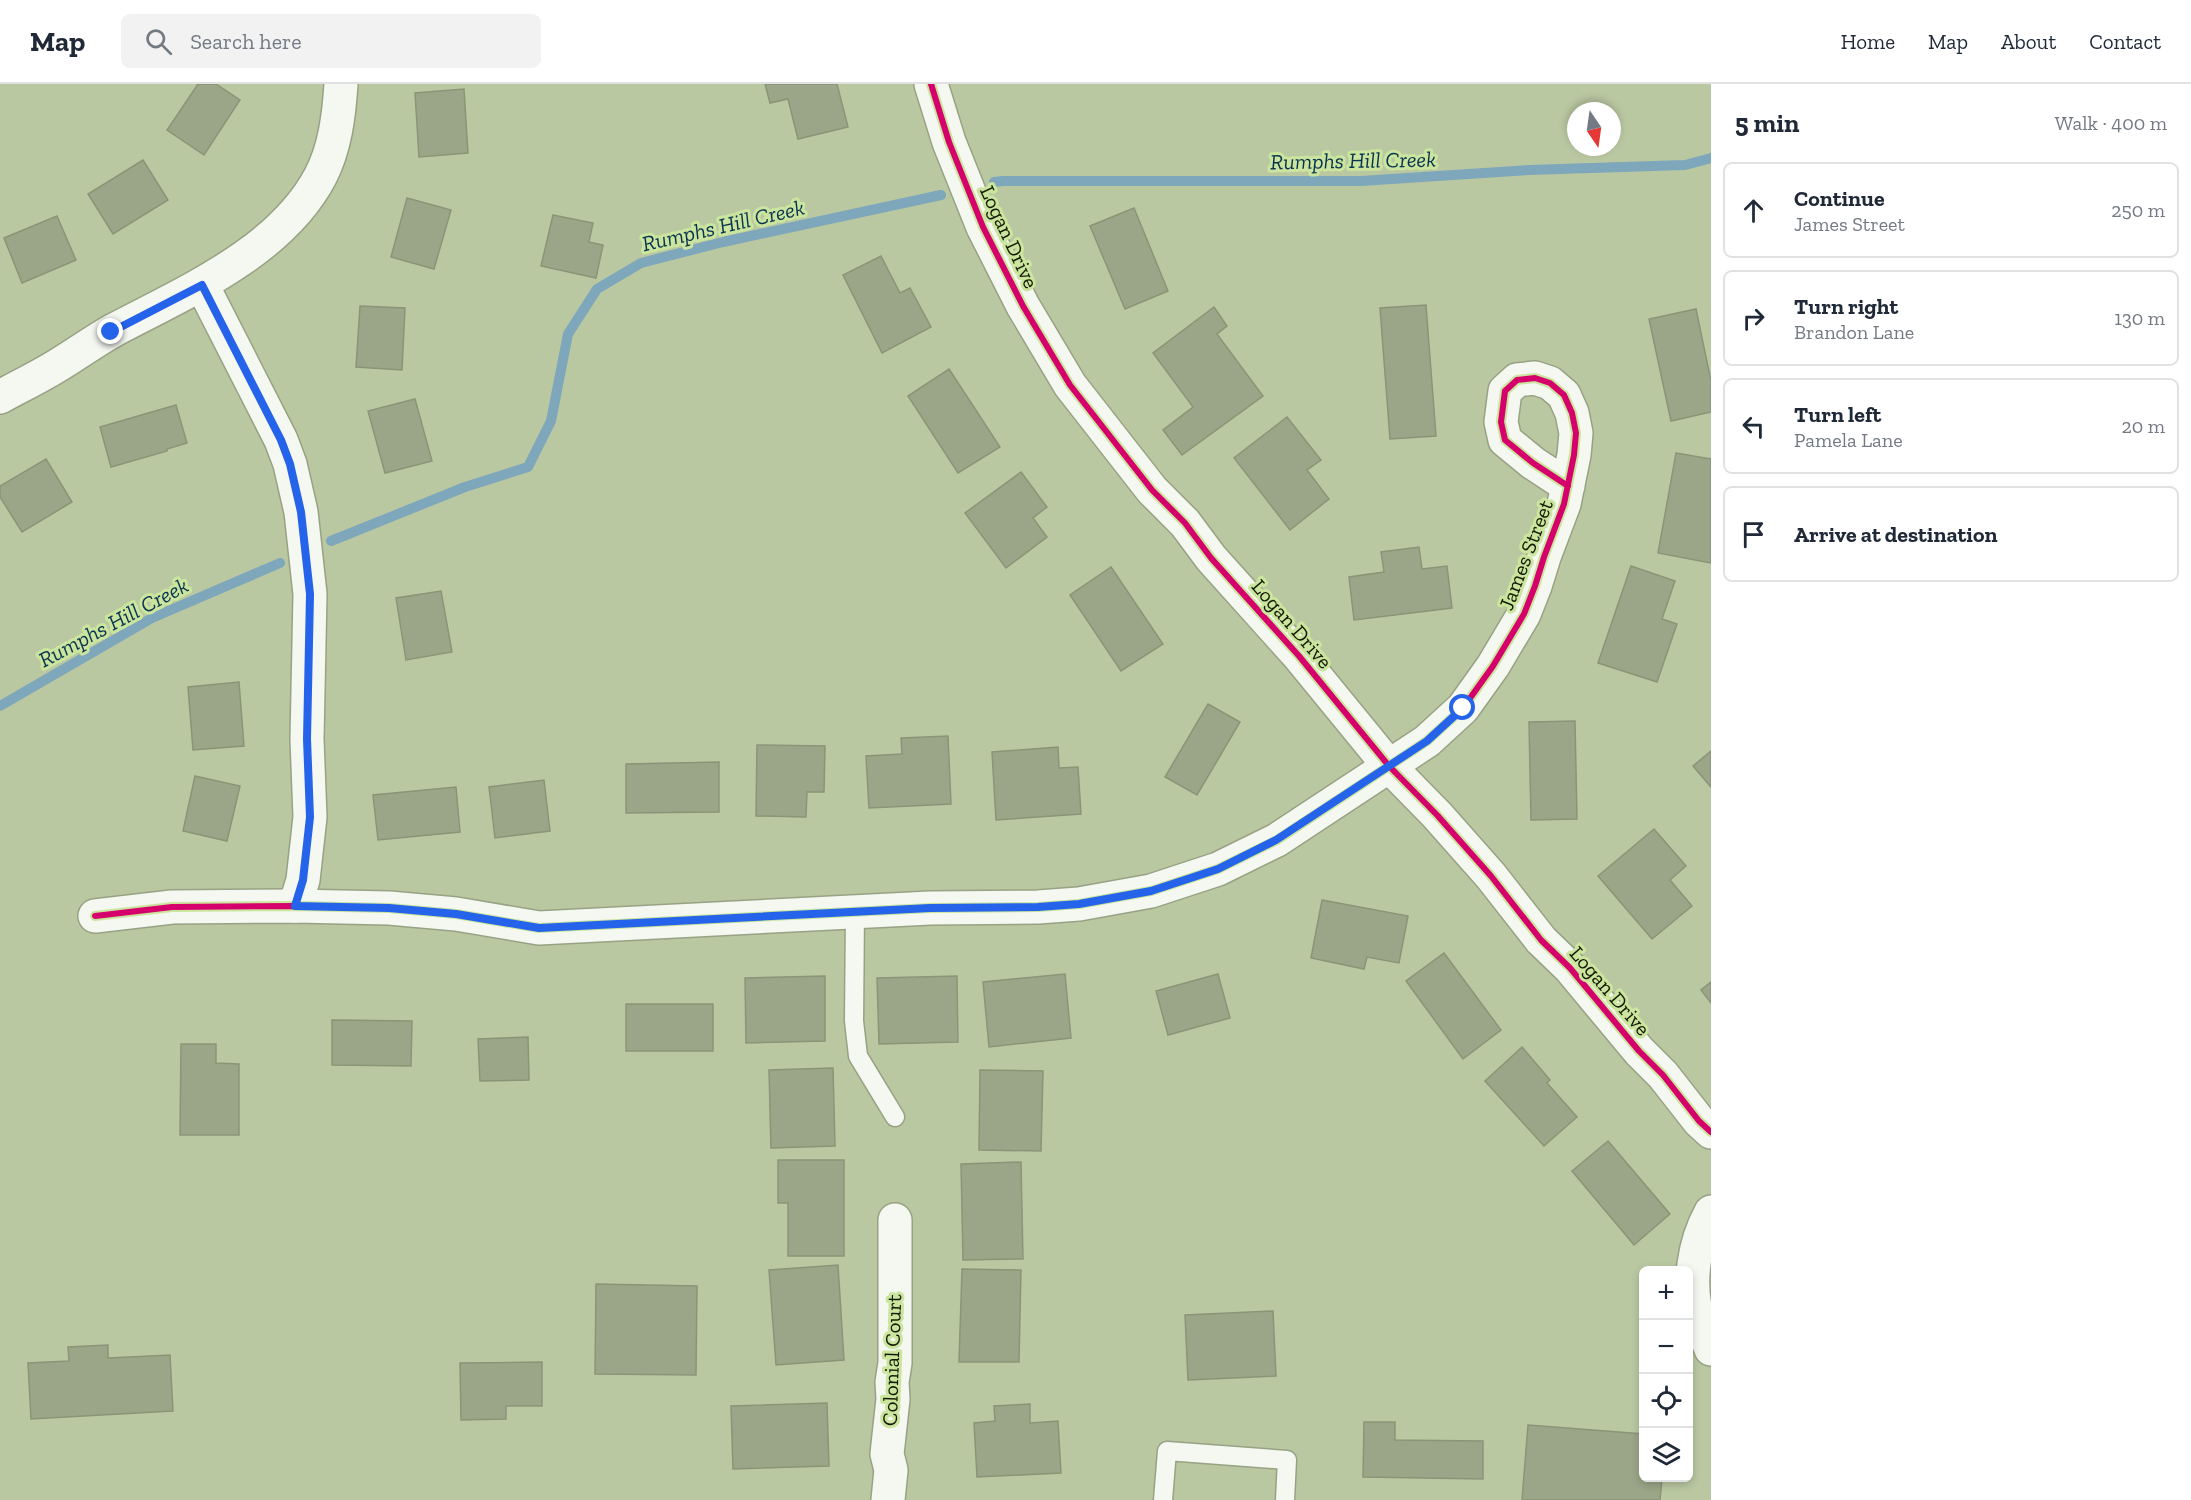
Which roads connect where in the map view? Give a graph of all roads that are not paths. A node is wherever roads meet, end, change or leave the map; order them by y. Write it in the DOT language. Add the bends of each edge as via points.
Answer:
graph roads {
  1 [pos="341,84"];
  2 [pos="931,84"];
  3 [pos="202,285"];
  4 [pos="0,397"];
  5 [pos="1568,486"];
  6 [pos="1389,766"];
  7 [pos="295,906"];
  8 [pos="855,912"];
  9 [pos="95,916"];
  10 [pos="896,1117"];
  11 [pos="1711,1132"];
  12 [pos="1711,1212"];
  13 [pos="894,1220"];
  14 [pos="1711,1348"];
  15 [pos="888,1500"];
  16 [pos="1163,1500"];
  17 [pos="1285,1500"];
  1 -- 3 [label="street" via="332,146 321,176 305,201 243,258"];
  2 -- 6 [label="street, Logan Drive" via="983,227 1023,306 1070,385 1152,490 1185,523"];
  3 -- 4 [label="street" via="111,332"];
  3 -- 7 [label="street" via="281,440 301,512 310,594 310,817 303,880"];
  5 -- 6 [label="street, James Street" via="1524,614 1493,666 1463,708 1427,741"];
  6 -- 8 [label="street, James Street" via="1276,840 1218,869 1151,891 1038,907"];
  6 -- 11 [label="street, Logan Drive" via="1491,876 1541,940 1570,968"];
  7 -- 8 [label="street, James Street" via="456,914 539,928"];
  7 -- 9 [label="street, James Street" via="172,907"];
  8 -- 10 [label="lane" via="854,1021 858,1056"];
  12 -- 14 [label="street" via="1697,1246 1693,1282 1697,1316"];
  13 -- 15 [label="street, Colonial Court" via="896,1363 887,1454 891,1470"];
  16 -- 17 [label="lane" via="1167,1451 1287,1460"];
}
